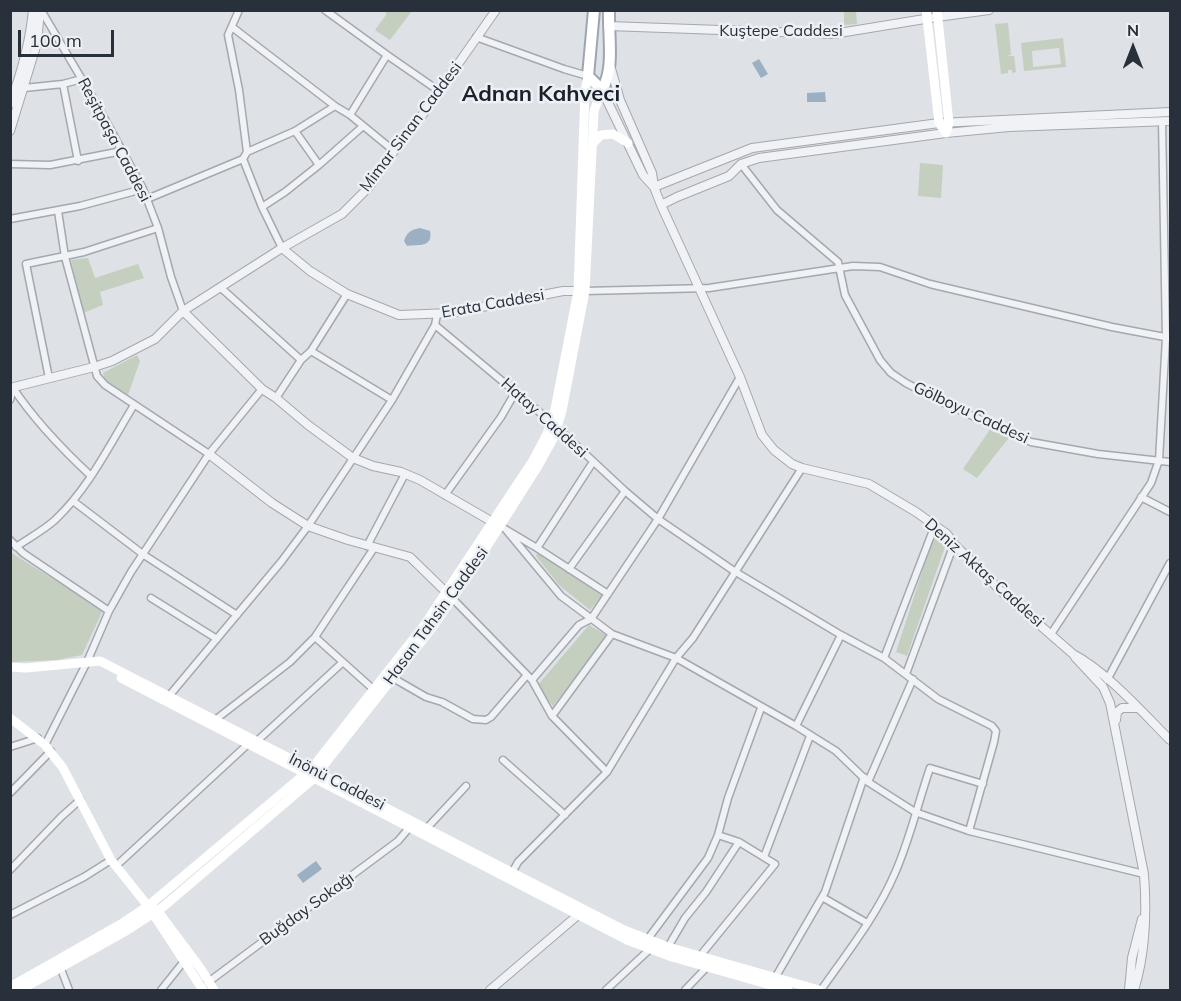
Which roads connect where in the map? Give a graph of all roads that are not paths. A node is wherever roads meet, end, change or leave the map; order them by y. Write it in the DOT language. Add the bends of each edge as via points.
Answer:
graph roads {
  1 [pos="33,10"];
  2 [pos="40,10"];
  3 [pos="239,10"];
  4 [pos="325,10"];
  5 [pos="496,10"];
  6 [pos="594,10"];
  7 [pos="609,10"];
  8 [pos="989,10"];
  9 [pos="937,14"];
  10 [pos="927,15"];
  11 [pos="608,26"];
  12 [pos="232,27"];
  13 [pos="476,38"];
  14 [pos="387,55"];
  15 [pos="609,64"];
  16 [pos="588,76"];
  17 [pos="82,79"];
  18 [pos="63,84"];
  19 [pos="24,88"];
  20 [pos="602,90"];
  21 [pos="439,91"];
  22 [pos="10,104"];
  23 [pos="336,106"];
  24 [pos="1170,111"];
  25 [pos="1161,112"];
  26 [pos="350,115"];
  27 [pos="1166,121"];
  28 [pos="944,123"];
  29 [pos="362,127"];
  30 [pos="295,130"];
  31 [pos="10,131"];
  32 [pos="946,133"];
  33 [pos="592,144"];
  34 [pos="628,144"];
  35 [pos="122,151"];
  36 [pos="394,151"];
  37 [pos="247,152"];
  38 [pos="735,154"];
  39 [pos="243,159"];
  40 [pos="78,161"];
  41 [pos="10,164"];
  42 [pos="741,164"];
  43 [pos="319,165"];
  44 [pos="654,187"];
  45 [pos="143,189"];
  46 [pos="147,199"];
  47 [pos="661,206"];
  48 [pos="262,207"];
  49 [pos="58,211"];
  50 [pos="10,219"];
  51 [pos="158,228"];
  52 [pos="282,248"];
  53 [pos="65,257"];
  54 [pos="839,268"];
  55 [pos="220,287"];
  56 [pos="698,288"];
  57 [pos="582,291"];
  58 [pos="347,294"];
  59 [pos="183,311"];
  60 [pos="437,315"];
  61 [pos="435,325"];
  62 [pos="1168,338"];
  63 [pos="310,351"];
  64 [pos="301,360"];
  65 [pos="94,367"];
  66 [pos="740,377"];
  67 [pos="49,378"];
  68 [pos="12,388"];
  69 [pos="262,389"];
  70 [pos="516,392"];
  71 [pos="276,398"];
  72 [pos="10,400"];
  73 [pos="392,400"];
  74 [pos="134,405"];
  75 [pos="554,424"];
  76 [pos="209,454"];
  77 [pos="353,458"];
  78 [pos="1159,460"];
  79 [pos="593,462"];
  80 [pos="1170,462"];
  81 [pos="802,468"];
  82 [pos="405,474"];
  83 [pos="91,476"];
  84 [pos="625,491"];
  85 [pos="445,495"];
  86 [pos="1142,497"];
  87 [pos="73,501"];
  88 [pos="1170,512"];
  89 [pos="658,519"];
  90 [pos="935,525"];
  91 [pos="308,526"];
  92 [pos="500,527"];
  93 [pos="10,540"];
  94 [pos="954,544"];
  95 [pos="16,546"];
  96 [pos="371,547"];
  97 [pos="537,548"];
  98 [pos="144,555"];
  99 [pos="1170,563"];
  100 [pos="569,569"];
  101 [pos="734,571"];
  102 [pos="608,594"];
  103 [pos="449,595"];
  104 [pos="151,598"];
  105 [pos="110,611"];
  106 [pos="237,615"];
  107 [pos="591,619"];
  108 [pos="612,634"];
  109 [pos="1051,634"];
  110 [pos="841,635"];
  111 [pos="315,637"];
  112 [pos="217,639"];
  113 [pos="1072,654"];
  114 [pos="676,658"];
  115 [pos="884,658"];
  116 [pos="89,662"];
  117 [pos="343,662"];
  118 [pos="10,667"];
  119 [pos="906,674"];
  120 [pos="393,678"];
  121 [pos="529,678"];
  122 [pos="913,678"];
  123 [pos="1107,680"];
  124 [pos="373,689"];
  125 [pos="169,696"];
  126 [pos="761,708"];
  127 [pos="1137,708"];
  128 [pos="552,716"];
  129 [pos="10,718"];
  130 [pos="214,721"];
  131 [pos="795,726"];
  132 [pos="1117,734"];
  133 [pos="810,736"];
  134 [pos="1170,740"];
  135 [pos="257,741"];
  136 [pos="45,745"];
  137 [pos="247,745"];
  138 [pos="10,747"];
  139 [pos="503,760"];
  140 [pos="607,772"];
  141 [pos="312,774"];
  142 [pos="866,779"];
  143 [pos="982,784"];
  144 [pos="466,786"];
  145 [pos="10,793"];
  146 [pos="80,800"];
  147 [pos="915,812"];
  148 [pos="565,815"];
  149 [pos="409,828"];
  150 [pos="428,828"];
  151 [pos="969,831"];
  152 [pos="718,835"];
  153 [pos="739,842"];
  154 [pos="764,857"];
  155 [pos="114,863"];
  156 [pos="10,870"];
  157 [pos="1144,874"];
  158 [pos="510,875"];
  159 [pos="822,897"];
  160 [pos="1146,900"];
  161 [pos="152,910"];
  162 [pos="580,911"];
  163 [pos="10,915"];
  164 [pos="867,923"];
  165 [pos="648,944"];
  166 [pos="668,947"];
  167 [pos="702,962"];
  168 [pos="181,965"];
  169 [pos="61,969"];
  170 [pos="775,985"];
  171 [pos="204,986"];
  172 [pos="10,987"];
  173 [pos="20,990"];
  174 [pos="69,990"];
  175 [pos="161,990"];
  176 [pos="214,990"];
  177 [pos="490,990"];
  178 [pos="606,990"];
  179 [pos="685,990"];
  180 [pos="788,990"];
  181 [pos="820,990"];
  182 [pos="1129,990"];
  183 [pos="1134,990"];
  1 -- 22 [label="street" via="26,53"];
  2 -- 17 [label="street, Reşitpaşa Caddesi"];
  2 -- 19 [label="street" via="37,43"];
  3 -- 12 [label="street"];
  4 -- 14 [label="street"];
  5 -- 13 [label="street, Mimar Sinan Caddesi"];
  6 -- 16 [label="main road"];
  7 -- 11 [label="main road"];
  8 -- 9 [label="street, Kuştepe Caddesi"];
  9 -- 10 [label="street, Kuştepe Caddesi"];
  9 -- 28 [label="main road"];
  10 -- 11 [label="street, Kuştepe Caddesi" via="833,34"];
  10 -- 28 [label="main road"];
  11 -- 15 [label="main road"];
  12 -- 23 [label="street"];
  12 -- 37 [label="street" via="228,35"];
  13 -- 16 [label="street"];
  13 -- 21 [label="street, Mimar Sinan Caddesi"];
  14 -- 21 [label="street"];
  14 -- 26 [label="street"];
  15 -- 20 [label="main road"];
  15 -- 44 [label="street"];
  16 -- 20 [label="main road"];
  16 -- 57 [label="main road"];
  17 -- 18 [label="street"];
  17 -- 35 [label="street, Reşitpaşa Caddesi"];
  18 -- 19 [label="street"];
  18 -- 40 [label="street"];
  19 -- 31 [label="street"];
  20 -- 33 [label="main road, Hasan Tahsin Caddesi" via="594,111"];
  20 -- 34 [label="street"];
  21 -- 36 [label="street, Mimar Sinan Caddesi"];
  23 -- 26 [label="street"];
  23 -- 30 [label="street"];
  24 -- 25 [label="street"];
  25 -- 27 [label="street"];
  25 -- 28 [label="street"];
  26 -- 29 [label="street"];
  27 -- 32 [label="street"];
  27 -- 62 [label="street"];
  28 -- 32 [label="main road"];
  28 -- 38 [label="street" via="752,148"];
  29 -- 36 [label="street"];
  29 -- 43 [label="street"];
  30 -- 37 [label="street"];
  30 -- 43 [label="street"];
  32 -- 42 [label="street" via="759,158"];
  33 -- 34 [label="main road" via="601,135 613,134"];
  33 -- 57 [label="main road, Hasan Tahsin Caddesi"];
  34 -- 44 [label="street" via="643,175"];
  35 -- 40 [label="street"];
  35 -- 45 [label="street, Reşitpaşa Caddesi"];
  36 -- 52 [label="street, Mimar Sinan Caddesi" via="369,188 342,214"];
  37 -- 39 [label="street"];
  38 -- 42 [label="street"];
  38 -- 44 [label="street"];
  39 -- 46 [label="street"];
  39 -- 48 [label="street"];
  40 -- 41 [label="street"];
  42 -- 47 [label="street" via="729,176"];
  42 -- 54 [label="street" via="777,210 833,257"];
  43 -- 48 [label="street"];
  44 -- 47 [label="street, Deniz Aktaş Caddesi"];
  45 -- 46 [label="street, Reşitpaşa Caddesi"];
  45 -- 49 [label="street"];
  46 -- 51 [label="street, Reşitpaşa Caddesi"];
  47 -- 56 [label="street, Deniz Aktaş Caddesi"];
  48 -- 52 [label="street"];
  49 -- 50 [label="street"];
  49 -- 53 [label="street"];
  51 -- 53 [label="street"];
  51 -- 59 [label="street, Reşitpaşa Caddesi"];
  52 -- 55 [label="street, Mimar Sinan Caddesi"];
  52 -- 58 [label="street, Erata Caddesi" via="310,272"];
  53 -- 65 [label="street"];
  53 -- 67 [label="street" via="26,264"];
  54 -- 56 [label="street"];
  54 -- 62 [label="street" via="880,267 930,284"];
  54 -- 78 [label="street, Gölboyu Caddesi" via="845,295 880,360 906,383 1031,442"];
  55 -- 59 [label="street, Mimar Sinan Caddesi"];
  55 -- 64 [label="street"];
  56 -- 57 [label="street"];
  56 -- 66 [label="street, Deniz Aktaş Caddesi"];
  57 -- 60 [label="street, Erata Caddesi" via="563,291"];
  57 -- 75 [label="main road, Hasan Tahsin Caddesi"];
  58 -- 60 [label="street, Erata Caddesi" via="399,315"];
  58 -- 63 [label="street"];
  59 -- 65 [label="street" via="155,339"];
  59 -- 69 [label="street"];
  60 -- 61 [label="street"];
  61 -- 70 [label="street, Hatay Caddesi"];
  61 -- 73 [label="street"];
  62 -- 78 [label="street"];
  63 -- 64 [label="street"];
  63 -- 73 [label="street"];
  64 -- 71 [label="street"];
  65 -- 67 [label="street"];
  65 -- 74 [label="street" via="105,386"];
  66 -- 81 [label="street, Deniz Aktaş Caddesi" via="767,442 786,460"];
  66 -- 89 [label="street"];
  67 -- 68 [label="street"];
  68 -- 72 [label="street"];
  68 -- 83 [label="street"];
  69 -- 71 [label="street"];
  69 -- 76 [label="street"];
  70 -- 75 [label="street, Hatay Caddesi"];
  70 -- 85 [label="street"];
  71 -- 77 [label="street"];
  73 -- 77 [label="street"];
  74 -- 76 [label="street"];
  74 -- 83 [label="street"];
  75 -- 79 [label="street, Hatay Caddesi"];
  75 -- 92 [label="main road, Hasan Tahsin Caddesi" via="554,438"];
  76 -- 91 [label="street" via="272,504"];
  76 -- 98 [label="street"];
  77 -- 82 [label="street"];
  77 -- 91 [label="street"];
  78 -- 80 [label="street, Gölboyu Caddesi"];
  78 -- 86 [label="street"];
  79 -- 84 [label="street, Hatay Caddesi"];
  79 -- 97 [label="street"];
  81 -- 90 [label="street, Deniz Aktaş Caddesi" via="869,484"];
  81 -- 101 [label="street"];
  82 -- 85 [label="street"];
  82 -- 96 [label="street"];
  83 -- 87 [label="street"];
  84 -- 89 [label="street, Hatay Caddesi"];
  84 -- 100 [label="street"];
  85 -- 92 [label="street"];
  86 -- 88 [label="street"];
  86 -- 109 [label="street"];
  87 -- 95 [label="street" via="53,521"];
  87 -- 98 [label="street"];
  89 -- 101 [label="street, Hatay Caddesi"];
  89 -- 102 [label="street"];
  90 -- 94 [label="street, Deniz Aktaş Caddesi"];
  90 -- 115 [label="street"];
  91 -- 96 [label="street"];
  91 -- 106 [label="street"];
  92 -- 97 [label="street"];
  92 -- 103 [label="main road, Hasan Tahsin Caddesi"];
  92 -- 107 [label="street" via="561,596"];
  93 -- 95 [label="street"];
  94 -- 109 [label="street, Deniz Aktaş Caddesi"];
  94 -- 119 [label="street"];
  95 -- 105 [label="street"];
  96 -- 103 [label="street" via="410,557"];
  96 -- 111 [label="street"];
  97 -- 100 [label="street"];
  98 -- 105 [label="street"];
  98 -- 106 [label="street"];
  99 -- 123 [label="street"];
  100 -- 102 [label="street"];
  101 -- 110 [label="street, Hatay Caddesi"];
  101 -- 114 [label="street" via="693,638"];
  102 -- 107 [label="street"];
  103 -- 120 [label="main road, Hasan Tahsin Caddesi" via="432,628"];
  103 -- 121 [label="street"];
  103 -- 124 [label="main road, Hasan Tahsin Caddesi"];
  104 -- 112 [label="street"];
  105 -- 116 [label="street"];
  106 -- 112 [label="street"];
  107 -- 108 [label="street"];
  107 -- 121 [label="street" via="579,625"];
  108 -- 114 [label="street"];
  108 -- 128 [label="street"];
  109 -- 113 [label="street, Deniz Aktaş Caddesi"];
  110 -- 115 [label="street, Hatay Caddesi"];
  110 -- 131 [label="street"];
  111 -- 117 [label="street"];
  111 -- 130 [label="street" via="290,662"];
  112 -- 125 [label="street"];
  113 -- 123 [label="street, Deniz Aktaş Caddesi"];
  113 -- 132 [label="street" via="1103,687"];
  114 -- 126 [label="street"];
  114 -- 140 [label="street"];
  115 -- 119 [label="street, Hatay Caddesi"];
  116 -- 118 [label="main road"];
  116 -- 125 [label="main road, İnönü Caddesi" via="100,661"];
  116 -- 136 [label="street"];
  116 -- 137 [label="main road, İnönü Caddesi"];
  117 -- 124 [label="street"];
  117 -- 135 [label="street"];
  119 -- 122 [label="street, Hatay Caddesi"];
  120 -- 121 [label="street" via="479,720 491,717"];
  120 -- 141 [label="main road, Hasan Tahsin Caddesi"];
  121 -- 128 [label="street"];
  122 -- 142 [label="street"];
  122 -- 143 [label="street, Hatay Caddesi" via="938,699 996,731"];
  123 -- 127 [label="street, Deniz Aktaş Caddesi"];
  124 -- 141 [label="main road, Hasan Tahsin Caddesi"];
  125 -- 130 [label="main road, İnönü Caddesi"];
  126 -- 131 [label="street"];
  126 -- 152 [label="street"];
  127 -- 132 [label="street" via="1126,706 1119,710"];
  127 -- 134 [label="street, Deniz Aktaş Caddesi"];
  128 -- 140 [label="street"];
  129 -- 136 [label="main road"];
  130 -- 135 [label="main road, İnönü Caddesi"];
  131 -- 133 [label="street"];
  132 -- 157 [label="street"];
  133 -- 142 [label="street" via="836,751"];
  133 -- 154 [label="street"];
  135 -- 141 [label="main road, İnönü Caddesi"];
  136 -- 138 [label="street"];
  136 -- 145 [label="street"];
  136 -- 146 [label="main road"];
  137 -- 141 [label="main road, İnönü Caddesi"];
  137 -- 155 [label="street"];
  139 -- 148 [label="street"];
  140 -- 148 [label="street"];
  141 -- 149 [label="main road"];
  141 -- 150 [label="main road, İnönü Caddesi"];
  141 -- 161 [label="main road, Hasan Tahsin Caddesi"];
  142 -- 147 [label="street"];
  142 -- 159 [label="street"];
  143 -- 147 [label="street" via="930,768"];
  143 -- 151 [label="street"];
  144 -- 150 [label="street"];
  146 -- 155 [label="main road"];
  146 -- 156 [label="street"];
  147 -- 151 [label="street"];
  147 -- 164 [label="street" via="894,875"];
  148 -- 158 [label="street"];
  149 -- 158 [label="main road"];
  149 -- 171 [label="street, Buğday Sokağı" via="398,841"];
  150 -- 158 [label="main road, İnönü Caddesi"];
  151 -- 157 [label="street"];
  152 -- 153 [label="street"];
  152 -- 165 [label="street" via="708,858"];
  153 -- 154 [label="street"];
  153 -- 166 [label="street"];
  154 -- 167 [label="street" via="775,864"];
  155 -- 161 [label="main road"];
  155 -- 163 [label="street"];
  157 -- 160 [label="street"];
  158 -- 162 [label="main road"];
  159 -- 164 [label="street"];
  159 -- 170 [label="street"];
  160 -- 182 [label="street"];
  160 -- 183 [label="street" via="1144,951"];
  161 -- 169 [label="main road, Hasan Tahsin Caddesi"];
  161 -- 171 [label="main road"];
  161 -- 172 [label="main road, Hasan Tahsin Caddesi"];
  162 -- 165 [label="main road" via="627,940"];
  162 -- 177 [label="street"];
  164 -- 181 [label="street"];
  165 -- 166 [label="main road"];
  165 -- 167 [label="main road"];
  165 -- 178 [label="street"];
  166 -- 167 [label="main road"];
  167 -- 170 [label="main road"];
  167 -- 179 [label="street"];
  168 -- 175 [label="street"];
  169 -- 173 [label="main road, Hasan Tahsin Caddesi"];
  169 -- 174 [label="street"];
  170 -- 180 [label="main road"];
  170 -- 181 [label="main road"];
  171 -- 176 [label="main road"];
}
